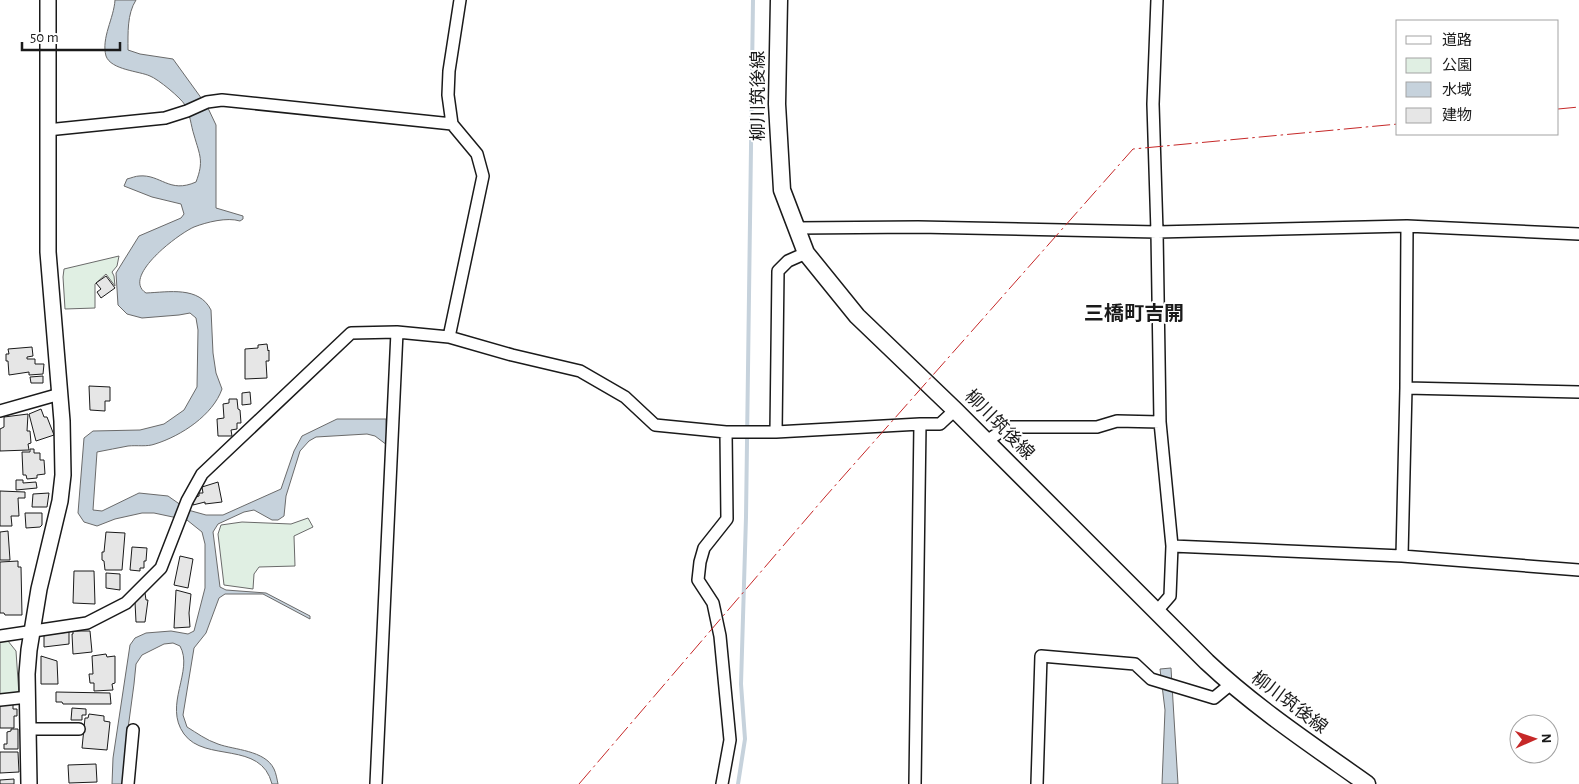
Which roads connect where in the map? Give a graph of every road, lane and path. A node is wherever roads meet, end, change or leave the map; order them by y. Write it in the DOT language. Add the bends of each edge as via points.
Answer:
graph roads {
  1 [pos="48,0"];
  2 [pos="460,0"];
  3 [pos="779,0"];
  4 [pos="1157,0"];
  5 [pos="452,124"];
  6 [pos="47,130"];
  7 [pos="1407,226"];
  8 [pos="796,228"];
  9 [pos="1157,232"];
  10 [pos="1579,234"];
  11 [pos="806,253"];
  12 [pos="396,332"];
  13 [pos="449,337"];
  14 [pos="1406,388"];
  15 [pos="1579,392"];
  16 [pos="60,394"];
  17 [pos="955,410"];
  18 [pos="0,411"];
  19 [pos="1160,422"];
  20 [pos="920,424"];
  21 [pos="726,432"];
  22 [pos="776,432"];
  23 [pos="987,441"];
  24 [pos="1172,546"];
  25 [pos="1402,556"];
  26 [pos="1579,570"];
  27 [pos="1157,611"];
  28 [pos="32,632"];
  29 [pos="0,636"];
  30 [pos="1231,684"];
  31 [pos="28,697"];
  32 [pos="0,700"];
  33 [pos="28,729"];
  34 [pos="79,729"];
  35 [pos="133,730"];
  36 [pos="29,784"];
  37 [pos="128,784"];
  38 [pos="376,784"];
  39 [pos="722,784"];
  40 [pos="915,784"];
  41 [pos="1037,784"];
  42 [pos="1367,784"];
  1 -- 6 [label="street"];
  2 -- 5 [label="street" via="449,71"];
  3 -- 8 [label="main road, 柳川筑後線" via="779,152 782,190"];
  4 -- 9 [label="street" via="1153,104"];
  5 -- 6 [label="street" via="222,100 207,102 164,118"];
  5 -- 13 [label="street" via="477,154 483,176"];
  6 -- 16 [label="street" via="48,252"];
  7 -- 9 [label="street"];
  7 -- 10 [label="street"];
  7 -- 14 [label="street"];
  8 -- 9 [label="street"];
  8 -- 11 [label="main road, 柳川筑後線"];
  9 -- 19 [label="street"];
  11 -- 17 [label="main road, 柳川筑後線" via="857,316"];
  11 -- 22 [label="street" via="788,261 778,271"];
  12 -- 13 [label="street"];
  12 -- 28 [label="street" via="352,333 202,474 187,501 161,568 126,603 87,623"];
  12 -- 38 [label="street"];
  13 -- 21 [label="street" via="580,370 624,397 655,425"];
  14 -- 15 [label="street"];
  14 -- 25 [label="street"];
  16 -- 18 [label="street"];
  16 -- 28 [label="street" via="63,474 60,501"];
  17 -- 20 [label="street" via="940,424"];
  17 -- 23 [label="main road, 柳川筑後線"];
  19 -- 23 [label="street" via="1117,421 1096,427 1007,428"];
  19 -- 24 [label="street"];
  20 -- 22 [label="street"];
  20 -- 40 [label="street"];
  21 -- 22 [label="street"];
  21 -- 39 [label="street" via="727,519 704,548 698,580 713,604 720,636 730,740"];
  23 -- 27 [label="main road, 柳川筑後線"];
  24 -- 25 [label="street"];
  24 -- 27 [label="street" via="1170,596"];
  25 -- 26 [label="street"];
  27 -- 30 [label="main road, 柳川筑後線"];
  28 -- 29 [label="street"];
  28 -- 31 [label="street"];
  30 -- 41 [label="street" via="1214,698 1151,679 1135,664 1040,656"];
  30 -- 42 [label="main road, 柳川筑後線"];
  31 -- 32 [label="street"];
  31 -- 33 [label="street"];
  33 -- 34 [label="street"];
  33 -- 36 [label="street"];
  35 -- 37 [label="street"];
}
